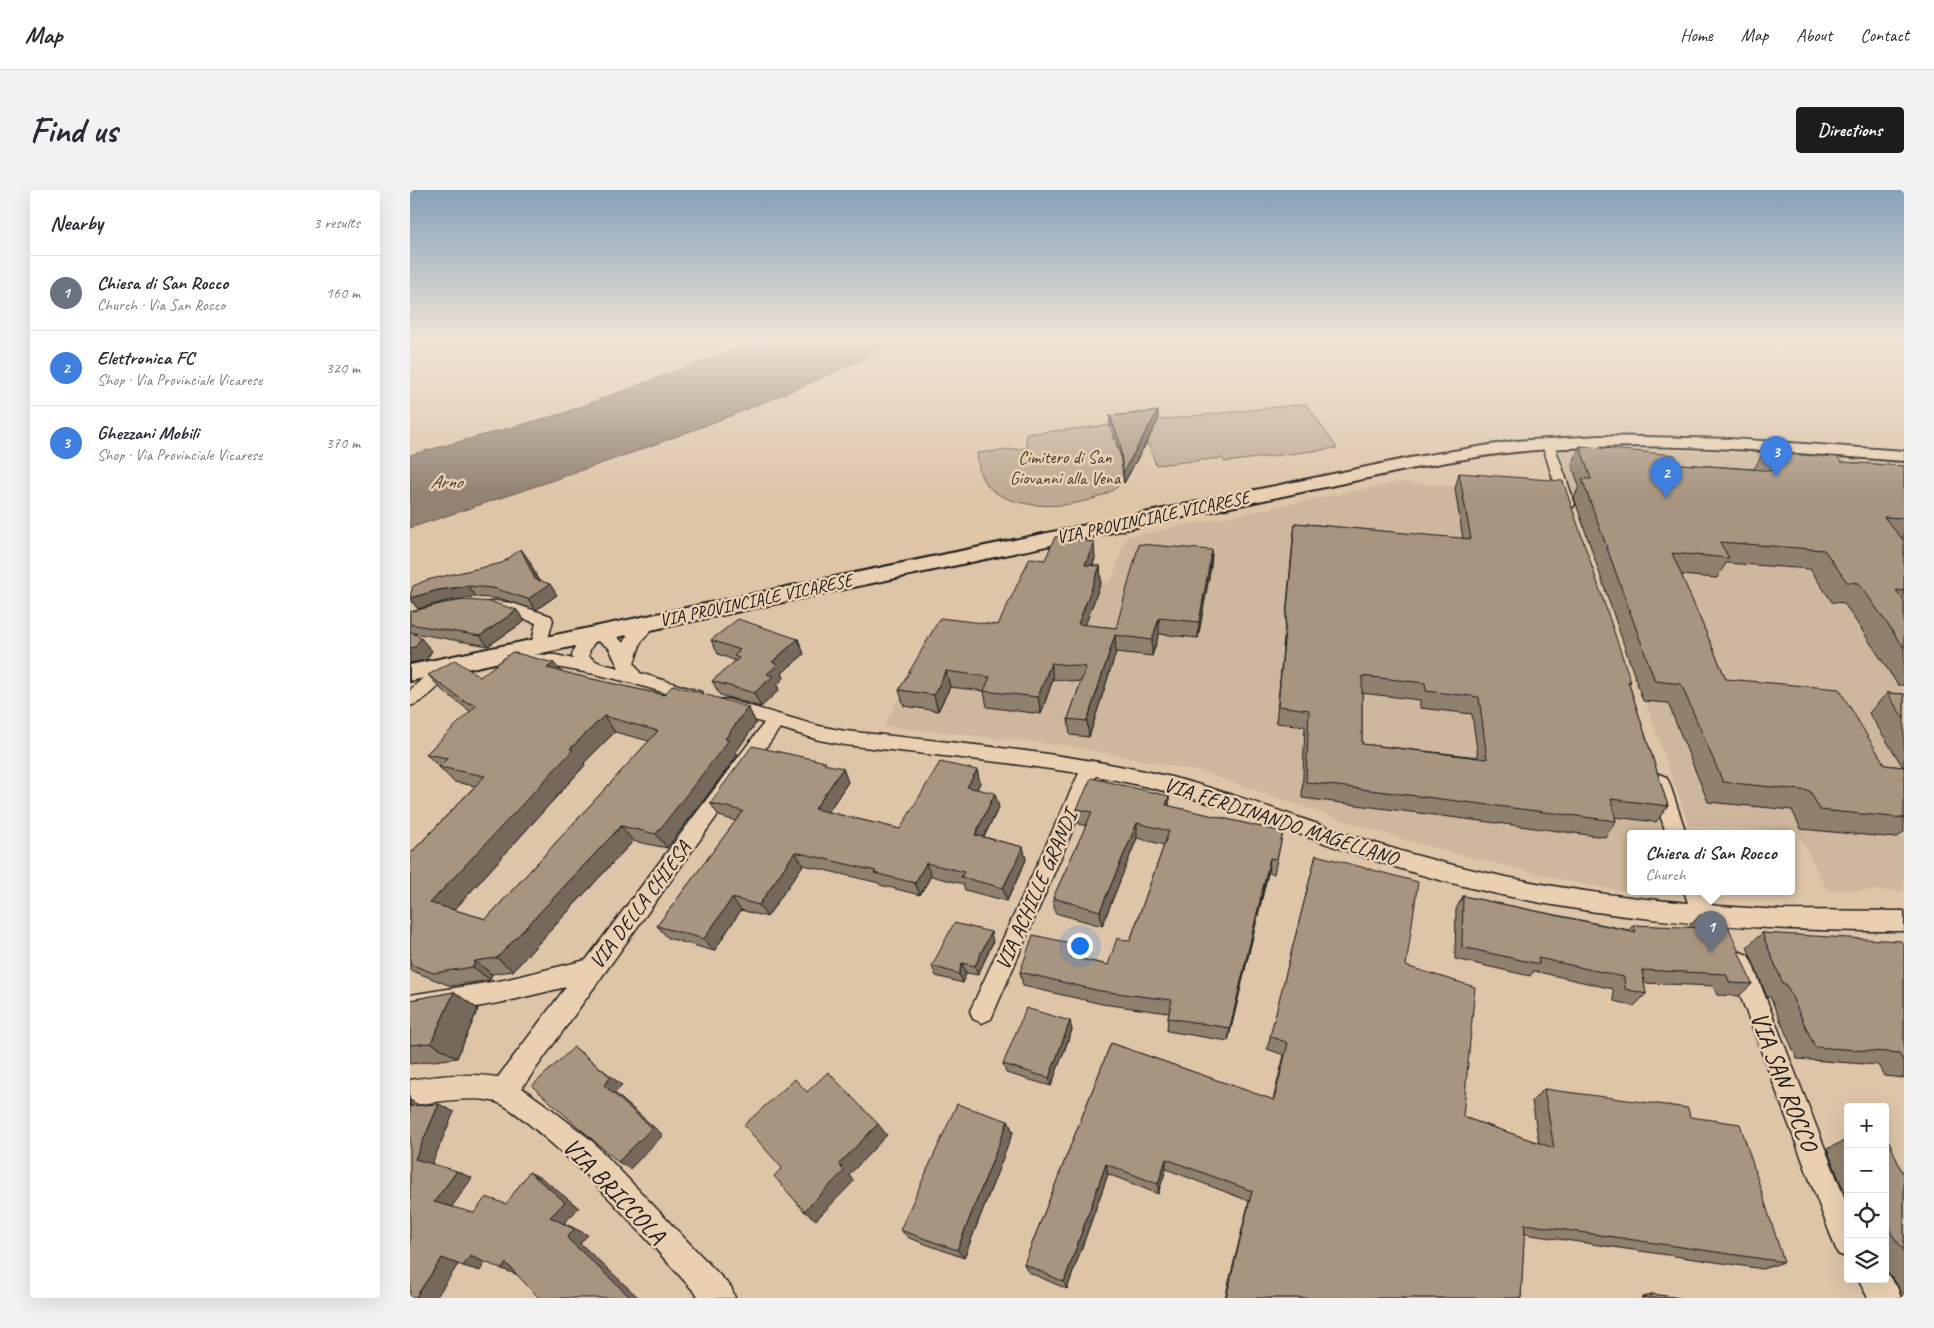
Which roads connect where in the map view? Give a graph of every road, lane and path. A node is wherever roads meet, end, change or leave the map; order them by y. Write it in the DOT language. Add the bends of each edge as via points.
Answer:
graph roads {
  1 [pos="1548,444"];
  2 [pos="1904,456"];
  3 [pos="1573,520"];
  4 [pos="475,605"];
  5 [pos="650,622"];
  6 [pos="592,634"];
  7 [pos="539,646"];
  8 [pos="626,661"];
  9 [pos="458,664"];
  10 [pos="597,669"];
  11 [pos="410,673"];
  12 [pos="634,677"];
  13 [pos="410,700"];
  14 [pos="776,720"];
  15 [pos="1654,767"];
  16 [pos="1090,769"];
  17 [pos="1675,830"];
  18 [pos="1698,895"];
  19 [pos="1904,921"];
  20 [pos="1722,929"];
  21 [pos="591,970"];
  22 [pos="410,1007"];
  23 [pos="982,1011"];
  24 [pos="504,1091"];
  25 [pos="410,1093"];
  26 [pos="1846,1238"];
  27 [pos="1876,1283"];
  28 [pos="720,1298"];
  29 [pos="1886,1298"];
  1 -- 2 [label="main road, VIA PROVINCIALE VICARESE" via="1664,442"];
  1 -- 3 [label="street"];
  1 -- 5 [label="main road, VIA PROVINCIALE VICARESE" via="1408,464"];
  4 -- 7 [label="street" via="506,607 545,620"];
  5 -- 6 [label="main road, VIA PROVINCIALE VICARESE"];
  5 -- 8 [label="street" via="633,640"];
  6 -- 7 [label="main road, VIA PROVINCIALE VICARESE"];
  6 -- 8 [label="street" via="612,640"];
  6 -- 10 [label="street" via="580,656"];
  7 -- 9 [label="main road, VIA PROVINCIALE VICARESE"];
  8 -- 12 [label="street" via="627,669"];
  9 -- 10 [label="street" via="541,659"];
  9 -- 11 [label="main road, VIA PROVINCIALE VICARESE"];
  9 -- 13 [label="street"];
  10 -- 12 [label="street, VIA FERDINANDO MAGELLANO"];
  12 -- 14 [label="street, VIA FERDINANDO MAGELLANO"];
  14 -- 16 [label="street, VIA FERDINANDO MAGELLANO" via="819,734 1046,760"];
  14 -- 21 [label="street, VIA DELLA CHIESA"];
  15 -- 17 [label="street"];
  16 -- 20 [label="street, VIA FERDINANDO MAGELLANO" via="1215,796 1414,864 1495,884 1648,911"];
  16 -- 23 [label="street, VIA ACHILLE GRANDI"];
  18 -- 20 [label="street, VIA SAN ROCCO"];
  19 -- 20 [label="street, VIA FERDINANDO MAGELLANO"];
  20 -- 26 [label="street, VIA SAN ROCCO"];
  21 -- 22 [label="street" via="504,992"];
  21 -- 24 [label="street, VIA DELLA CHIESA"];
  24 -- 25 [label="street" via="446,1087"];
  24 -- 28 [label="street, VIA BRICCOLA" via="581,1150"];
  27 -- 29 [label="street"];
}
